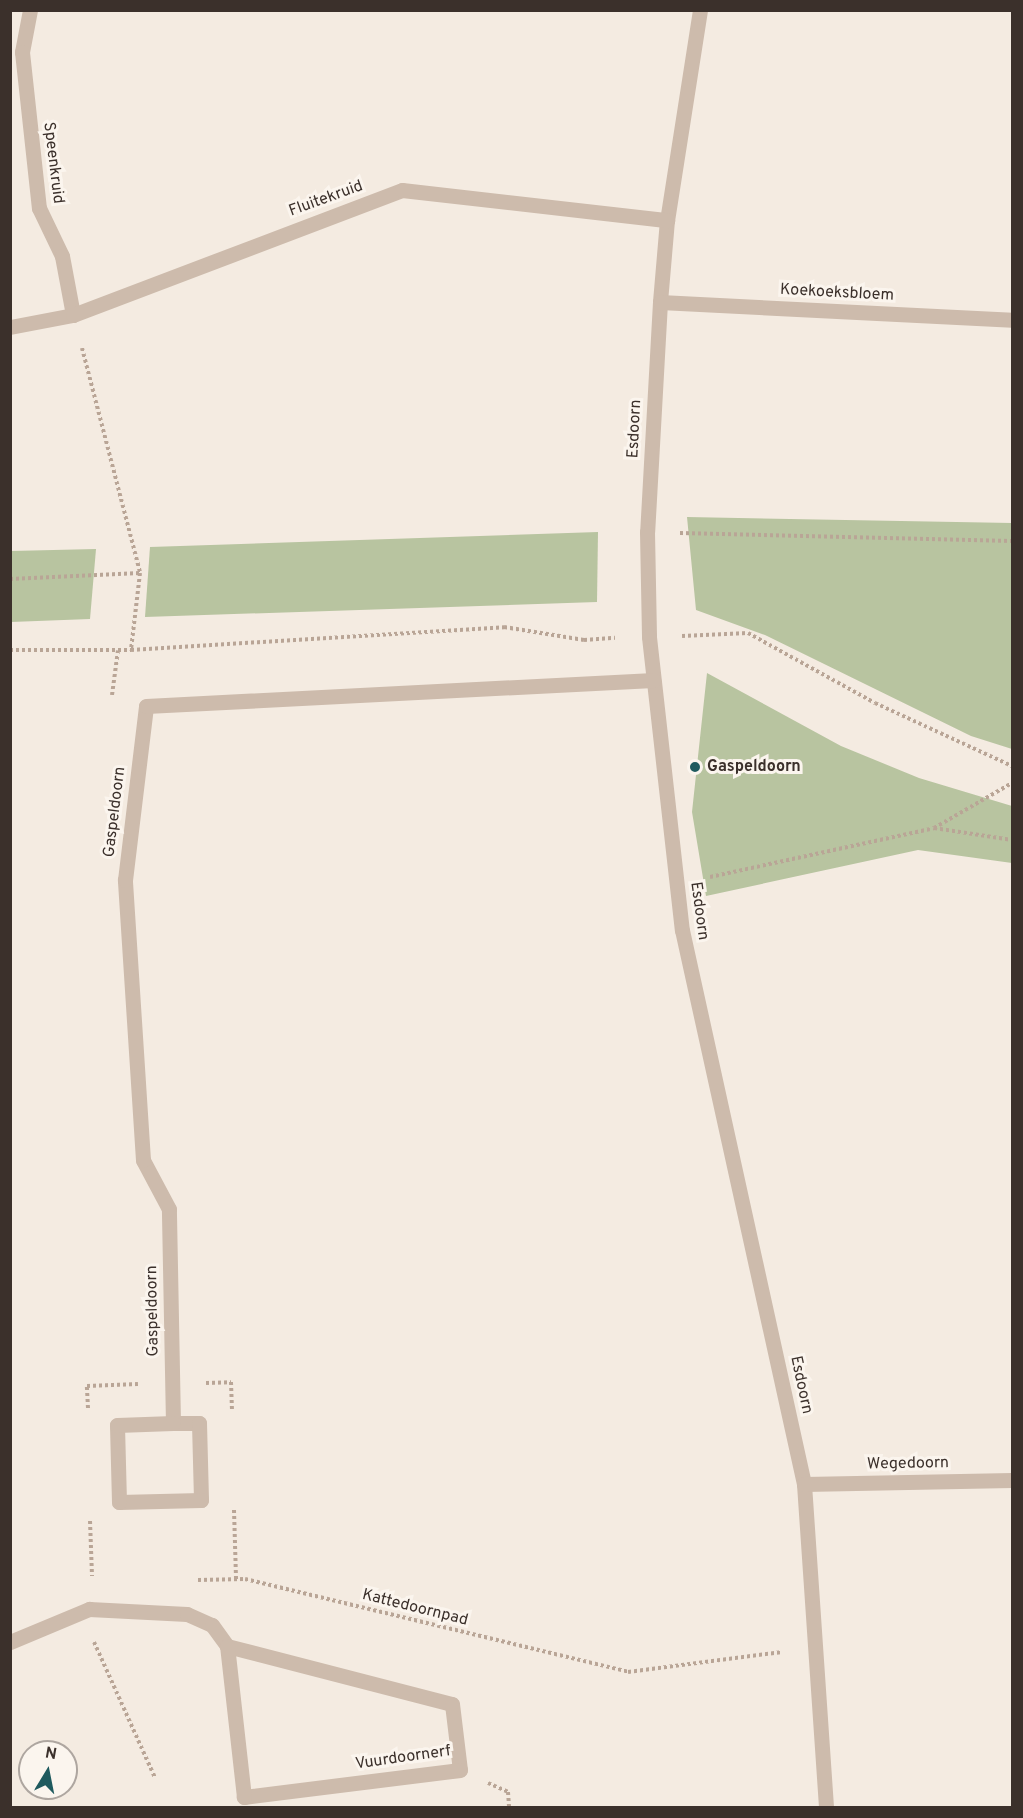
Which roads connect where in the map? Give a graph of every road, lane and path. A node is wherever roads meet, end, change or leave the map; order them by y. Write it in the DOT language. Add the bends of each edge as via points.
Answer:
graph roads {
  1 [pos="30,10"];
  2 [pos="700,10"];
  3 [pos="667,220"];
  4 [pos="660,302"];
  5 [pos="73,315"];
  6 [pos="1012,320"];
  7 [pos="10,327"];
  8 [pos="647,532"];
  9 [pos="1012,541"];
  10 [pos="140,573"];
  11 [pos="10,579"];
  12 [pos="131,650"];
  13 [pos="653,680"];
  14 [pos="1012,783"];
  15 [pos="934,828"];
  16 [pos="1012,840"];
  17 [pos="677,884"];
  18 [pos="173,1423"];
  19 [pos="1012,1480"];
  20 [pos="804,1484"];
  21 [pos="188,1580"];
  22 [pos="84,1581"];
  23 [pos="104,1581"];
  24 [pos="10,1642"];
  25 [pos="227,1646"];
  26 [pos="817,1647"];
  27 [pos="826,1808"];
  1 -- 5 [label="street, Speenkruid" via="22,52 39,208 62,256"];
  2 -- 3 [label="street, Esdoorn"];
  3 -- 4 [label="street, Esdoorn"];
  3 -- 5 [label="street, Fluitekruid" via="402,190"];
  4 -- 6 [label="street, Koekoeksbloem"];
  4 -- 8 [label="street, Esdoorn"];
  5 -- 7 [label="street, Fluitekruid"];
  5 -- 10 [label="path"];
  8 -- 9 [label="path"];
  8 -- 13 [label="street, Esdoorn"];
  10 -- 11 [label="path"];
  10 -- 12 [label="path"];
  13 -- 17 [label="street, Esdoorn"];
  13 -- 18 [label="street, Gaspeldoorn" via="146,706 125,880 143,1160 169,1209"];
  14 -- 15 [label="path"];
  15 -- 16 [label="path"];
  15 -- 17 [label="path"];
  17 -- 20 [label="street, Esdoorn" via="682,930"];
  18 -- 18 [label="street" via="117,1425 119,1502 201,1500 199,1423"];
  19 -- 20 [label="street, Wegedoorn"];
  20 -- 26 [label="street, Esdoorn"];
  21 -- 26 [label="path, Kattedoornpad" via="245,1579 628,1672"];
  22 -- 23 [label="path"];
  24 -- 25 [label="street" via="89,1609 187,1614 212,1625"];
  25 -- 25 [label="street, Vuurdoornerf" via="452,1704 460,1770 244,1797"];
  26 -- 27 [label="street, Esdoorn"];
}
